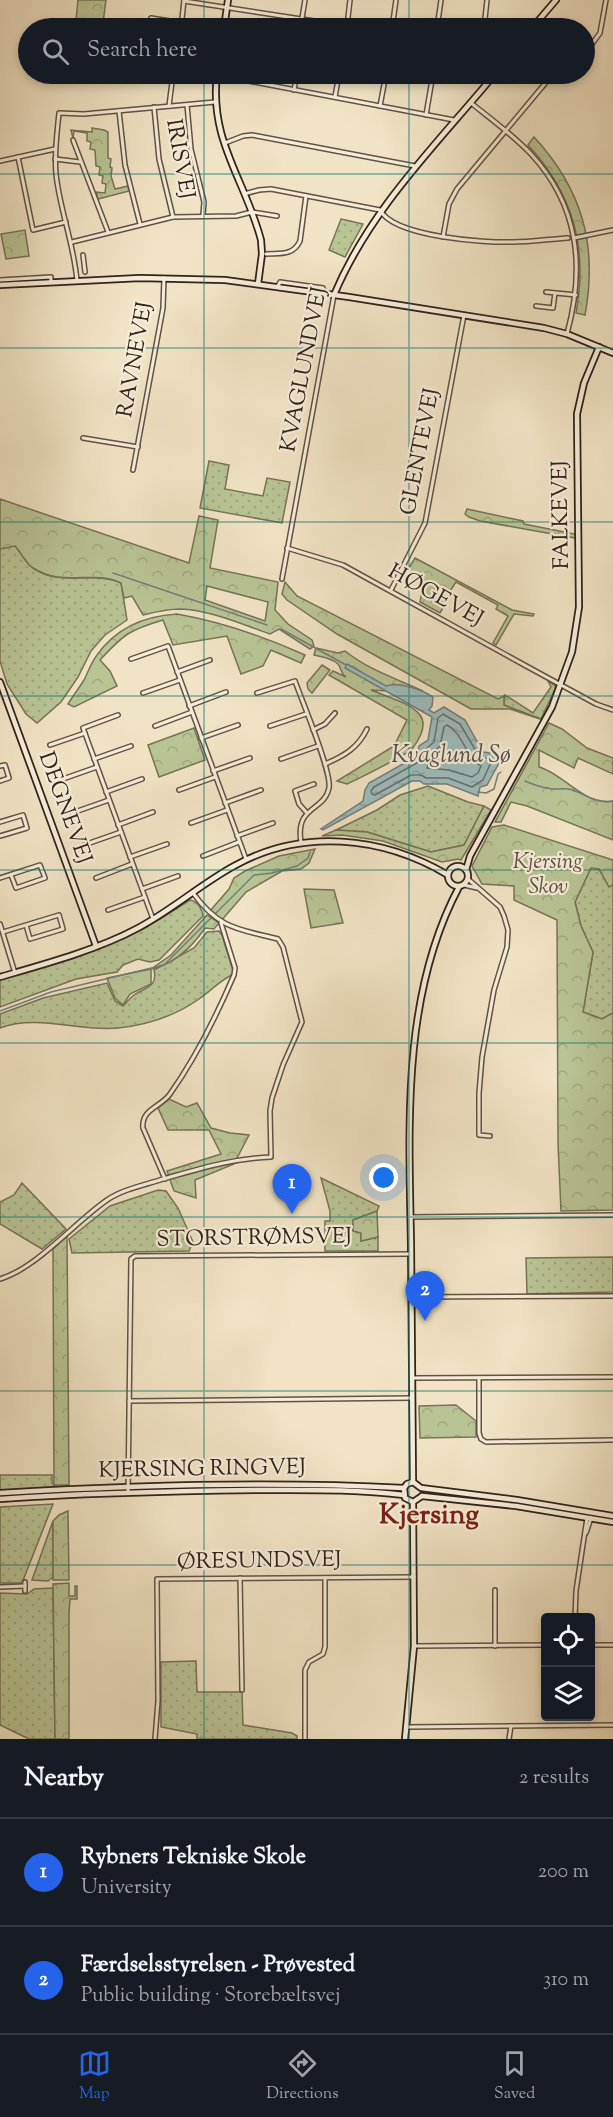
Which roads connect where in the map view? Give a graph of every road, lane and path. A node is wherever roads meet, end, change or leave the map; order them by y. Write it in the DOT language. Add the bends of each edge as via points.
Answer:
graph roads {
  1 [pos="184,0"];
  2 [pos="228,0"];
  3 [pos="305,0"];
  4 [pos="350,0"];
  5 [pos="396,0"];
  6 [pos="441,0"];
  7 [pos="487,0"];
  8 [pos="556,0"];
  9 [pos="606,0"];
  10 [pos="227,7"];
  11 [pos="182,18"];
  12 [pos="225,18"];
  13 [pos="302,18"];
  14 [pos="348,18"];
  15 [pos="393,18"];
  16 [pos="438,18"];
  17 [pos="485,18"];
  18 [pos="541,18"];
  19 [pos="595,40"];
  20 [pos="172,84"];
  21 [pos="216,84"];
  22 [pos="265,84"];
  23 [pos="295,84"];
  24 [pos="337,84"];
  25 [pos="384,84"];
  26 [pos="432,84"];
  27 [pos="486,84"];
  28 [pos="544,84"];
  29 [pos="294,90"];
  30 [pos="335,97"];
  31 [pos="215,102"];
  32 [pos="471,102"];
  33 [pos="187,104"];
  34 [pos="169,106"];
  35 [pos="380,106"];
  36 [pos="154,107"];
  37 [pos="119,110"];
  38 [pos="426,115"];
  39 [pos="456,120"];
  40 [pos="505,130"];
  41 [pos="73,140"];
  42 [pos="224,143"];
  43 [pos="55,149"];
  44 [pos="18,157"];
  45 [pos="55,159"];
  46 [pos="0,160"];
  47 [pos="81,162"];
  48 [pos="417,166"];
  49 [pos="244,194"];
  50 [pos="306,196"];
  51 [pos="380,210"];
  52 [pos="252,212"];
  53 [pos="203,215"];
  54 [pos="277,216"];
  55 [pos="173,217"];
  56 [pos="66,222"];
  57 [pos="140,224"];
  58 [pos="613,230"];
  59 [pos="108,232"];
  60 [pos="442,237"];
  61 [pos="568,238"];
  62 [pos="574,238"];
  63 [pos="72,242"];
  64 [pos="266,254"];
  65 [pos="83,255"];
  66 [pos="84,261"];
  67 [pos="75,262"];
  68 [pos="85,272"];
  69 [pos="164,278"];
  70 [pos="0,280"];
  71 [pos="77,281"];
  72 [pos="51,282"];
  73 [pos="258,284"];
  74 [pos="0,285"];
  75 [pos="546,292"];
  76 [pos="555,293"];
  77 [pos="334,295"];
  78 [pos="576,296"];
  79 [pos="536,306"];
  80 [pos="464,315"];
  81 [pos="567,334"];
  82 [pos="600,346"];
  83 [pos="613,353"];
  84 [pos="83,438"];
  85 [pos="138,447"];
  86 [pos="133,470"];
  87 [pos="287,548"];
  88 [pos="282,579"];
  89 [pos="391,590"];
  90 [pos="131,659"];
  91 [pos="210,660"];
  92 [pos="177,672"];
  93 [pos="180,680"];
  94 [pos="0,682"];
  95 [pos="561,685"];
  96 [pos="226,692"];
  97 [pos="143,693"];
  98 [pos="257,693"];
  99 [pos="189,705"];
  100 [pos="613,710"];
  101 [pos="192,712"];
  102 [pos="335,713"];
  103 [pos="306,714"];
  104 [pos="118,715"];
  105 [pos="238,725"];
  106 [pos="155,726"];
  107 [pos="270,726"];
  108 [pos="367,729"];
  109 [pos="313,730"];
  110 [pos="85,733"];
  111 [pos="201,738"];
  112 [pos="50,745"];
  113 [pos="131,746"];
  114 [pos="318,746"];
  115 [pos="250,758"];
  116 [pos="94,759"];
  117 [pos="281,759"];
  118 [pos="325,764"];
  119 [pos="0,766"];
  120 [pos="97,767"];
  121 [pos="213,771"];
  122 [pos="215,777"];
  123 [pos="142,779"];
  124 [pos="60,780"];
  125 [pos="0,781"];
  126 [pos="314,784"];
  127 [pos="179,790"];
  128 [pos="261,790"];
  129 [pos="106,792"];
  130 [pos="109,800"];
  131 [pos="225,803"];
  132 [pos="227,810"];
  133 [pos="153,812"];
  134 [pos="72,813"];
  135 [pos="307,813"];
  136 [pos="0,822"];
  137 [pos="191,823"];
  138 [pos="273,823"];
  139 [pos="118,825"];
  140 [pos="121,832"];
  141 [pos="0,836"];
  142 [pos="237,836"];
  143 [pos="301,842"];
  144 [pos="239,843"];
  145 [pos="166,844"];
  146 [pos="84,845"];
  147 [pos="203,856"];
  148 [pos="470,856"];
  149 [pos="130,857"];
  150 [pos="246,860"];
  151 [pos="132,864"];
  152 [pos="461,866"];
  153 [pos="466,870"];
  154 [pos="449,872"];
  155 [pos="11,874"];
  156 [pos="178,876"];
  157 [pos="0,878"];
  158 [pos="96,878"];
  159 [pos="468,879"];
  160 [pos="453,885"];
  161 [pos="461,886"];
  162 [pos="477,888"];
  163 [pos="142,889"];
  164 [pos="193,893"];
  165 [pos="145,897"];
  166 [pos="450,903"];
  167 [pos="108,910"];
  168 [pos="153,919"];
  169 [pos="221,923"];
  170 [pos="0,924"];
  171 [pos="26,925"];
  172 [pos="3,932"];
  173 [pos="96,945"];
  174 [pos="7,946"];
  175 [pos="0,948"];
  176 [pos="15,973"];
  177 [pos="0,977"];
  178 [pos="490,1136"];
  179 [pos="165,1179"];
  180 [pos="613,1215"];
  181 [pos="411,1217"];
  182 [pos="411,1254"];
  183 [pos="0,1279"];
  184 [pos="613,1296"];
  185 [pos="411,1297"];
  186 [pos="480,1377"];
  187 [pos="613,1377"];
  188 [pos="413,1378"];
  189 [pos="412,1398"];
  190 [pos="129,1401"];
  191 [pos="613,1440"];
  192 [pos="413,1482"];
  193 [pos="404,1488"];
  194 [pos="421,1488"];
  195 [pos="127,1490"];
  196 [pos="0,1493"];
  197 [pos="404,1495"];
  198 [pos="422,1496"];
  199 [pos="0,1499"];
  200 [pos="413,1502"];
  201 [pos="588,1515"];
  202 [pos="613,1519"];
  203 [pos="414,1577"];
  204 [pos="240,1578"];
  205 [pos="325,1578"];
  206 [pos="0,1587"];
  207 [pos="25,1587"];
  208 [pos="495,1590"];
  209 [pos="575,1613"];
  210 [pos="541,1645"];
  211 [pos="595,1645"];
  212 [pos="613,1645"];
  213 [pos="414,1646"];
  214 [pos="495,1646"];
  215 [pos="242,1690"];
  216 [pos="613,1725"];
  217 [pos="407,1726"];
  218 [pos="511,1726"];
  219 [pos="155,1739"];
  220 [pos="305,1739"];
  221 [pos="405,1739"];
  222 [pos="509,1739"];
  1 -- 10 [label="street"];
  1 -- 11 [label="street"];
  2 -- 10 [label="street"];
  3 -- 13 [label="street"];
  4 -- 14 [label="street"];
  5 -- 15 [label="street"];
  6 -- 16 [label="street"];
  7 -- 17 [label="street"];
  8 -- 18 [label="street"];
  9 -- 19 [label="street"];
  10 -- 12 [label="street"];
  10 -- 13 [label="street"];
  20 -- 34 [label="street"];
  21 -- 31 [label="street"];
  22 -- 29 [label="street"];
  23 -- 29 [label="street"];
  24 -- 30 [label="street"];
  25 -- 35 [label="street"];
  26 -- 38 [label="street"];
  27 -- 32 [label="street, KVAGLUNDVEJ"];
  28 -- 40 [label="street"];
  29 -- 30 [label="street"];
  30 -- 35 [label="street"];
  31 -- 33 [label="street"];
  31 -- 42 [label="street"];
  32 -- 39 [label="street, KVAGLUNDVEJ"];
  32 -- 40 [label="street"];
  33 -- 34 [label="street"];
  33 -- 53 [label="street" via="191,148 203,193"];
  34 -- 36 [label="street"];
  35 -- 38 [label="street"];
  36 -- 37 [label="street"];
  36 -- 55 [label="street, IRISVEJ" via="159,159"];
  37 -- 43 [label="street" via="59,113"];
  37 -- 57 [label="street" via="125,165"];
  38 -- 39 [label="street"];
  39 -- 48 [label="street, KVAGLUNDVEJ"];
  40 -- 60 [label="street" via="457,189 449,204"];
  40 -- 62 [label="street" via="529,152 553,183"];
  41 -- 47 [label="street"];
  42 -- 48 [label="street" via="252,135"];
  42 -- 49 [label="street"];
  43 -- 44 [label="street"];
  43 -- 45 [label="street"];
  44 -- 46 [label="street"];
  44 -- 56 [label="street" via="33,230"];
  45 -- 47 [label="street"];
  45 -- 56 [label="street"];
  47 -- 59 [label="street"];
  48 -- 51 [label="street, KVAGLUNDVEJ"];
  49 -- 50 [label="street" via="265,189"];
  49 -- 52 [label="street"];
  50 -- 51 [label="street"];
  50 -- 64 [label="street" via="298,247 288,253"];
  51 -- 60 [label="street" via="396,224"];
  51 -- 77 [label="street, KVAGLUNDVEJ"];
  52 -- 53 [label="street" via="236,216"];
  52 -- 54 [label="street"];
  52 -- 73 [label="street" via="261,240"];
  53 -- 55 [label="street"];
  55 -- 57 [label="street"];
  56 -- 63 [label="street"];
  57 -- 59 [label="street"];
  58 -- 62 [label="street"];
  59 -- 63 [label="street"];
  60 -- 61 [label="street" via="512,242"];
  62 -- 78 [label="street"];
  63 -- 67 [label="street"];
  65 -- 66 [label="street"];
  66 -- 67 [label="street"];
  66 -- 68 [label="street"];
  67 -- 71 [label="street"];
  69 -- 71 [label="street"];
  69 -- 73 [label="street"];
  69 -- 85 [label="street, RAVNEVEJ"];
  70 -- 72 [label="street" via="51,278"];
  71 -- 72 [label="street"];
  72 -- 74 [label="street"];
  73 -- 77 [label="street"];
  75 -- 76 [label="street"];
  76 -- 78 [label="street"];
  76 -- 79 [label="street" via="553,308"];
  77 -- 80 [label="street"];
  77 -- 87 [label="street, KVAGLUNDVEJ"];
  78 -- 81 [label="street"];
  80 -- 81 [label="street"];
  80 -- 89 [label="street, GLENTEVEJ" via="425,523"];
  81 -- 82 [label="street"];
  82 -- 83 [label="street"];
  82 -- 95 [label="street, FALKEVEJ" via="578,403 579,606 574,645"];
  84 -- 85 [label="street, RAVNEVEJ"];
  85 -- 86 [label="street, RAVNEVEJ"];
  87 -- 88 [label="street, KVAGLUNDVEJ"];
  87 -- 89 [label="street, HØGEVEJ" via="343,565"];
  89 -- 95 [label="street, HØGEVEJ"];
  90 -- 92 [label="street" via="168,646"];
  91 -- 92 [label="street"];
  92 -- 93 [label="street"];
  93 -- 97 [label="street"];
  93 -- 99 [label="street"];
  94 -- 173 [label="street, DEGNEVEJ"];
  95 -- 100 [label="street, HØGEVEJ"];
  95 -- 148 [label="street, FALKEVEJ"];
  96 -- 99 [label="street"];
  98 -- 103 [label="street" via="295,681"];
  99 -- 101 [label="street"];
  101 -- 106 [label="street"];
  101 -- 111 [label="street"];
  102 -- 109 [label="street"];
  103 -- 107 [label="street"];
  103 -- 109 [label="street"];
  104 -- 110 [label="street" via="83,728"];
  105 -- 111 [label="street"];
  108 -- 118 [label="street" via="363,739 347,754"];
  109 -- 114 [label="street"];
  110 -- 112 [label="street"];
  110 -- 116 [label="street"];
  111 -- 121 [label="street"];
  113 -- 116 [label="street"];
  114 -- 117 [label="street"];
  114 -- 118 [label="street"];
  115 -- 121 [label="street"];
  116 -- 120 [label="street"];
  118 -- 135 [label="street" via="330,780 327,793"];
  119 -- 125 [label="street" via="4,765 9,778"];
  120 -- 124 [label="street"];
  120 -- 129 [label="street"];
  121 -- 122 [label="street"];
  122 -- 127 [label="street"];
  122 -- 131 [label="street"];
  123 -- 129 [label="street"];
  126 -- 135 [label="street" via="295,791"];
  128 -- 131 [label="street"];
  129 -- 130 [label="street"];
  130 -- 134 [label="street"];
  130 -- 139 [label="street"];
  131 -- 132 [label="street"];
  132 -- 137 [label="street"];
  132 -- 142 [label="street"];
  133 -- 139 [label="street"];
  135 -- 143 [label="street" via="300,824"];
  136 -- 141 [label="street" via="23,815 27,828"];
  138 -- 142 [label="street"];
  139 -- 140 [label="street"];
  140 -- 146 [label="street"];
  140 -- 149 [label="street"];
  142 -- 144 [label="street"];
  143 -- 150 [label="street"];
  143 -- 154 [label="street" via="369,844"];
  144 -- 147 [label="street"];
  144 -- 150 [label="street"];
  145 -- 149 [label="street"];
  148 -- 152 [label="street"];
  148 -- 153 [label="street"];
  149 -- 151 [label="street"];
  150 -- 164 [label="street"];
  151 -- 158 [label="street"];
  151 -- 163 [label="street"];
  152 -- 153 [label="street"];
  152 -- 154 [label="street"];
  153 -- 159 [label="street"];
  154 -- 160 [label="street" via="448,881"];
  155 -- 155 [label="street" via="40,865 45,878 16,888"];
  155 -- 157 [label="street"];
  156 -- 163 [label="street"];
  159 -- 161 [label="street"];
  159 -- 162 [label="street"];
  160 -- 161 [label="street"];
  160 -- 166 [label="street"];
  161 -- 162 [label="street"];
  161 -- 166 [label="street"];
  162 -- 178 [label="street" via="500,907 508,930 481,1068 479,1134"];
  163 -- 165 [label="street"];
  164 -- 168 [label="street"];
  164 -- 169 [label="street"];
  165 -- 167 [label="street"];
  165 -- 168 [label="street"];
  166 -- 181 [label="street" via="426,980 416,1036 411,1100"];
  168 -- 173 [label="street"];
  169 -- 179 [label="street" via="234,975 211,1028 171,1094 143,1120"];
  169 -- 179 [label="street" via="278,939 302,1016 301,1028 272,1098 271,1157 249,1158"];
  170 -- 172 [label="street"];
  171 -- 171 [label="street" via="59,915 63,929 30,939"];
  171 -- 172 [label="street"];
  172 -- 174 [label="street"];
  173 -- 176 [label="street"];
  174 -- 175 [label="street"];
  174 -- 176 [label="street"];
  176 -- 177 [label="street"];
  179 -- 183 [label="street" via="110,1198 19,1271"];
  180 -- 181 [label="street"];
  181 -- 182 [label="street"];
  182 -- 185 [label="street"];
  182 -- 190 [label="street, STORSTRØMSVEJ" via="135,1256 130,1263"];
  184 -- 185 [label="street"];
  185 -- 188 [label="street"];
  186 -- 187 [label="street"];
  186 -- 188 [label="street"];
  186 -- 191 [label="street" via="479,1433 486,1442"];
  188 -- 189 [label="street"];
  189 -- 190 [label="street"];
  189 -- 192 [label="street"];
  190 -- 195 [label="street, STORSTRØMSVEJ"];
  192 -- 193 [label="street"];
  192 -- 194 [label="street"];
  193 -- 195 [label="street, KJERSING RINGVEJ" via="290,1484"];
  193 -- 197 [label="street"];
  194 -- 198 [label="street"];
  194 -- 201 [label="street"];
  195 -- 196 [label="street, KJERSING RINGVEJ"];
  195 -- 197 [label="street, KJERSING RINGVEJ"];
  195 -- 199 [label="street, KJERSING RINGVEJ"];
  197 -- 200 [label="street"];
  198 -- 200 [label="street"];
  198 -- 201 [label="street"];
  200 -- 203 [label="street"];
  201 -- 202 [label="street"];
  201 -- 209 [label="street"];
  203 -- 205 [label="street, ØRESUNDSVEJ"];
  203 -- 213 [label="street"];
  204 -- 205 [label="street, ØRESUNDSVEJ"];
  204 -- 215 [label="street"];
  204 -- 219 [label="street, ØRESUNDSVEJ" via="157,1579"];
  205 -- 220 [label="street" via="325,1647 323,1654 309,1662 305,1670"];
  206 -- 207 [label="street"];
  208 -- 214 [label="street"];
  210 -- 214 [label="street"];
  211 -- 212 [label="street"];
  213 -- 214 [label="street"];
  213 -- 217 [label="street"];
  216 -- 218 [label="street"];
  217 -- 218 [label="street"];
  217 -- 221 [label="street"];
  218 -- 222 [label="street"];
}
